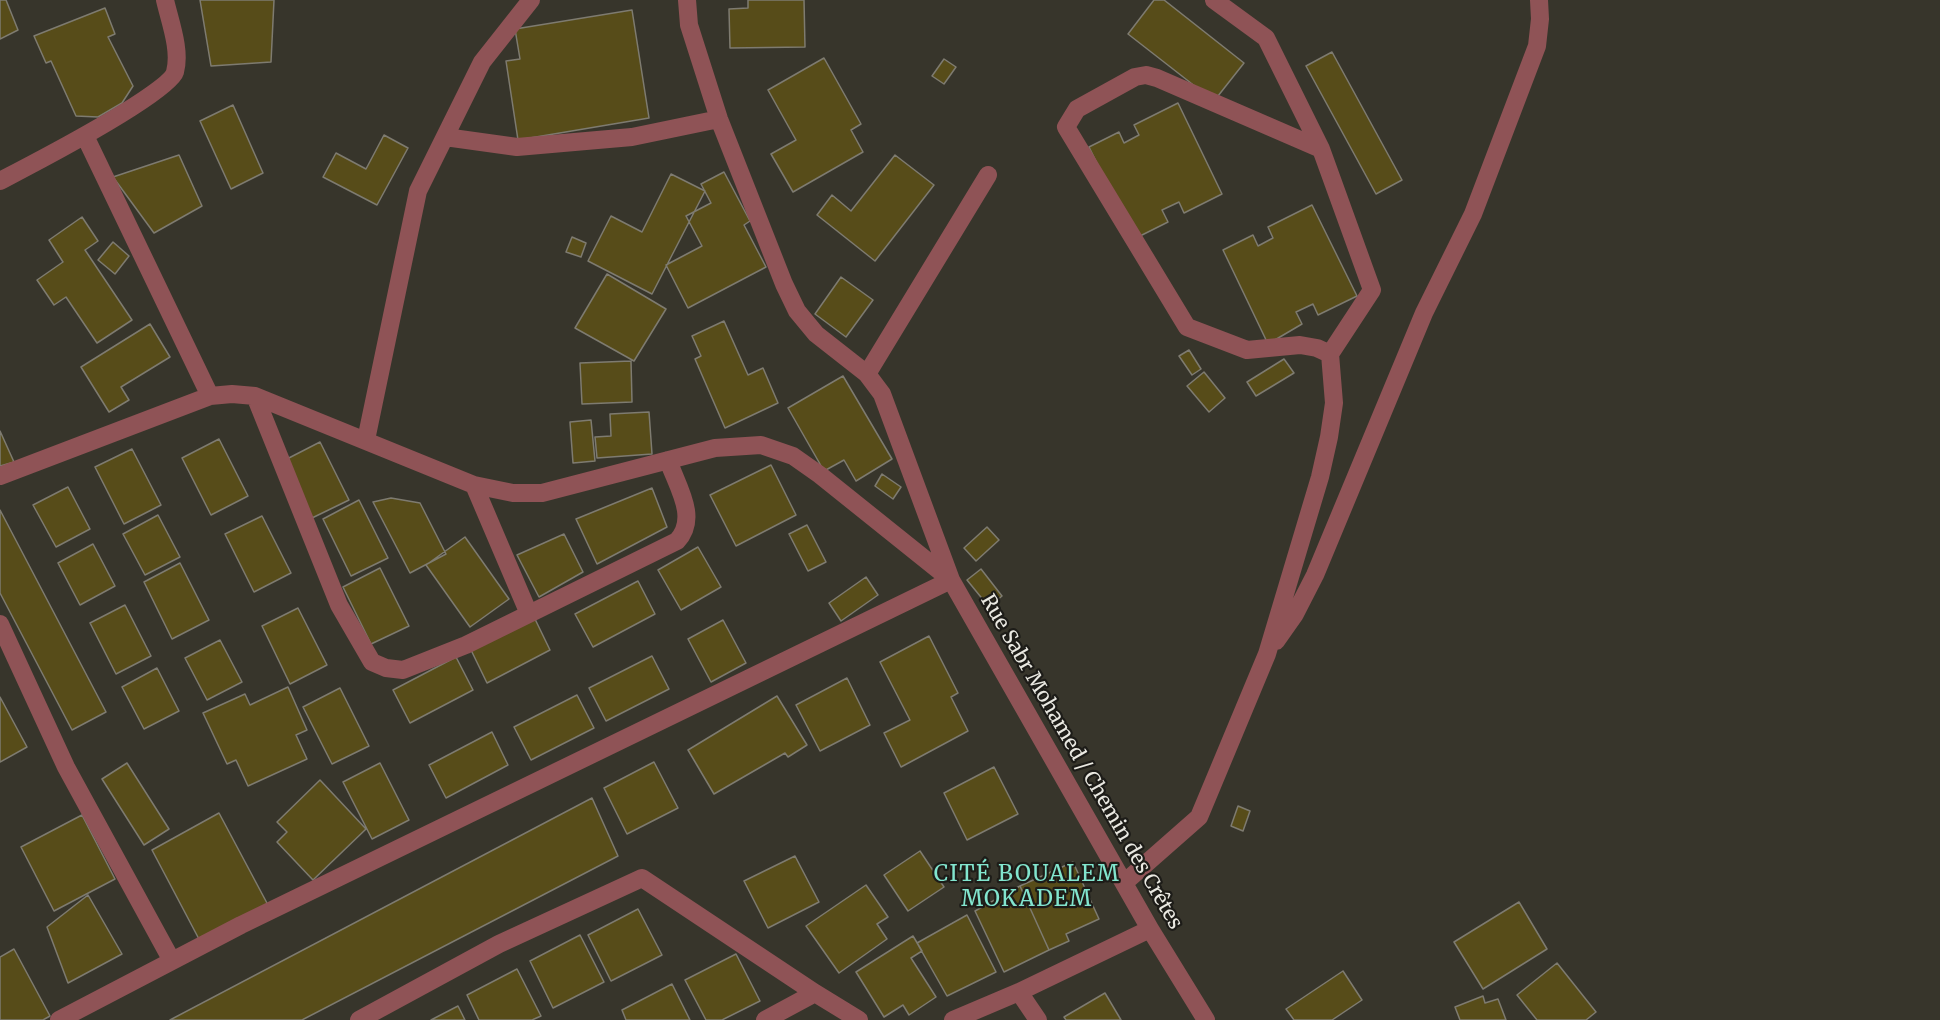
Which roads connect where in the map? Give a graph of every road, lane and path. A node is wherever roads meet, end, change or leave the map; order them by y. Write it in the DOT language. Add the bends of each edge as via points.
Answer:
graph roads {
  1 [pos="165,0"];
  2 [pos="531,0"];
  3 [pos="687,0"];
  4 [pos="1214,0"];
  5 [pos="1539,0"];
  6 [pos="719,119"];
  7 [pos="85,136"];
  8 [pos="445,137"];
  9 [pos="1321,149"];
  10 [pos="988,175"];
  11 [pos="0,181"];
  12 [pos="1330,354"];
  13 [pos="867,374"];
  14 [pos="210,396"];
  15 [pos="255,396"];
  16 [pos="366,440"];
  17 [pos="668,460"];
  18 [pos="0,476"];
  19 [pos="474,485"];
  20 [pos="951,580"];
  21 [pos="529,614"];
  22 [pos="0,624"];
  23 [pos="1267,654"];
  24 [pos="1124,883"];
  25 [pos="1150,929"];
  26 [pos="172,961"];
  27 [pos="1019,992"];
  28 [pos="815,993"];
  29 [pos="363,1019"];
  30 [pos="59,1020"];
  31 [pos="765,1020"];
  32 [pos="859,1020"];
  33 [pos="953,1020"];
  34 [pos="1038,1020"];
  35 [pos="1206,1020"];
  1 -- 7 [label="street" via="177,56 174,75 160,89"];
  2 -- 8 [label="street" via="482,62"];
  3 -- 6 [label="street" via="689,25"];
  4 -- 9 [label="street" via="1266,38"];
  5 -- 23 [label="street" via="1537,46 1473,214 1424,313 1315,575 1295,614"];
  6 -- 8 [label="street" via="632,137 517,147"];
  6 -- 13 [label="street" via="797,311 816,334"];
  7 -- 11 [label="street"];
  7 -- 14 [label="street"];
  8 -- 16 [label="street" via="418,191"];
  9 -- 12 [label="street" via="1372,290"];
  9 -- 12 [label="street" via="1146,75 1135,77 1077,109 1066,127 1187,327 1247,350 1300,345"];
  10 -- 13 [label="street"];
  12 -- 23 [label="street" via="1334,403 1329,437"];
  13 -- 20 [label="street" via="882,394"];
  14 -- 15 [label="street, Rue Sabr Mohamed / Chemin des Crêtes"];
  14 -- 18 [label="street, Rue Sabr Mohamed / Chemin des Crêtes"];
  15 -- 16 [label="street, Rue Sabr Mohamed / Chemin des Crêtes"];
  15 -- 21 [label="street" via="339,605 372,662 403,670"];
  16 -- 19 [label="street, Rue Sabr Mohamed / Chemin des Crêtes"];
  17 -- 19 [label="street, Rue Sabr Mohamed / Chemin des Crêtes" via="543,492 513,493"];
  17 -- 20 [label="street, Rue Sabr Mohamed / Chemin des Crêtes" via="715,448 761,446 793,456"];
  17 -- 21 [label="street" via="687,510 683,535"];
  19 -- 21 [label="street"];
  20 -- 24 [label="street, Rue Sabr Mohamed / Chemin des Crêtes"];
  20 -- 26 [label="street"];
  22 -- 26 [label="street" via="66,767"];
  23 -- 24 [label="street" via="1199,817"];
  24 -- 25 [label="street, Rue Sabr Mohamed / Chemin des Crêtes"];
  25 -- 27 [label="street"];
  25 -- 35 [label="street, Rue Sabr Mohamed / Chemin des Crêtes"];
  26 -- 30 [label="street"];
  27 -- 33 [label="street"];
  27 -- 34 [label="street"];
  28 -- 29 [label="street" via="642,878 499,944"];
  28 -- 31 [label="street"];
  28 -- 32 [label="street"];
}
